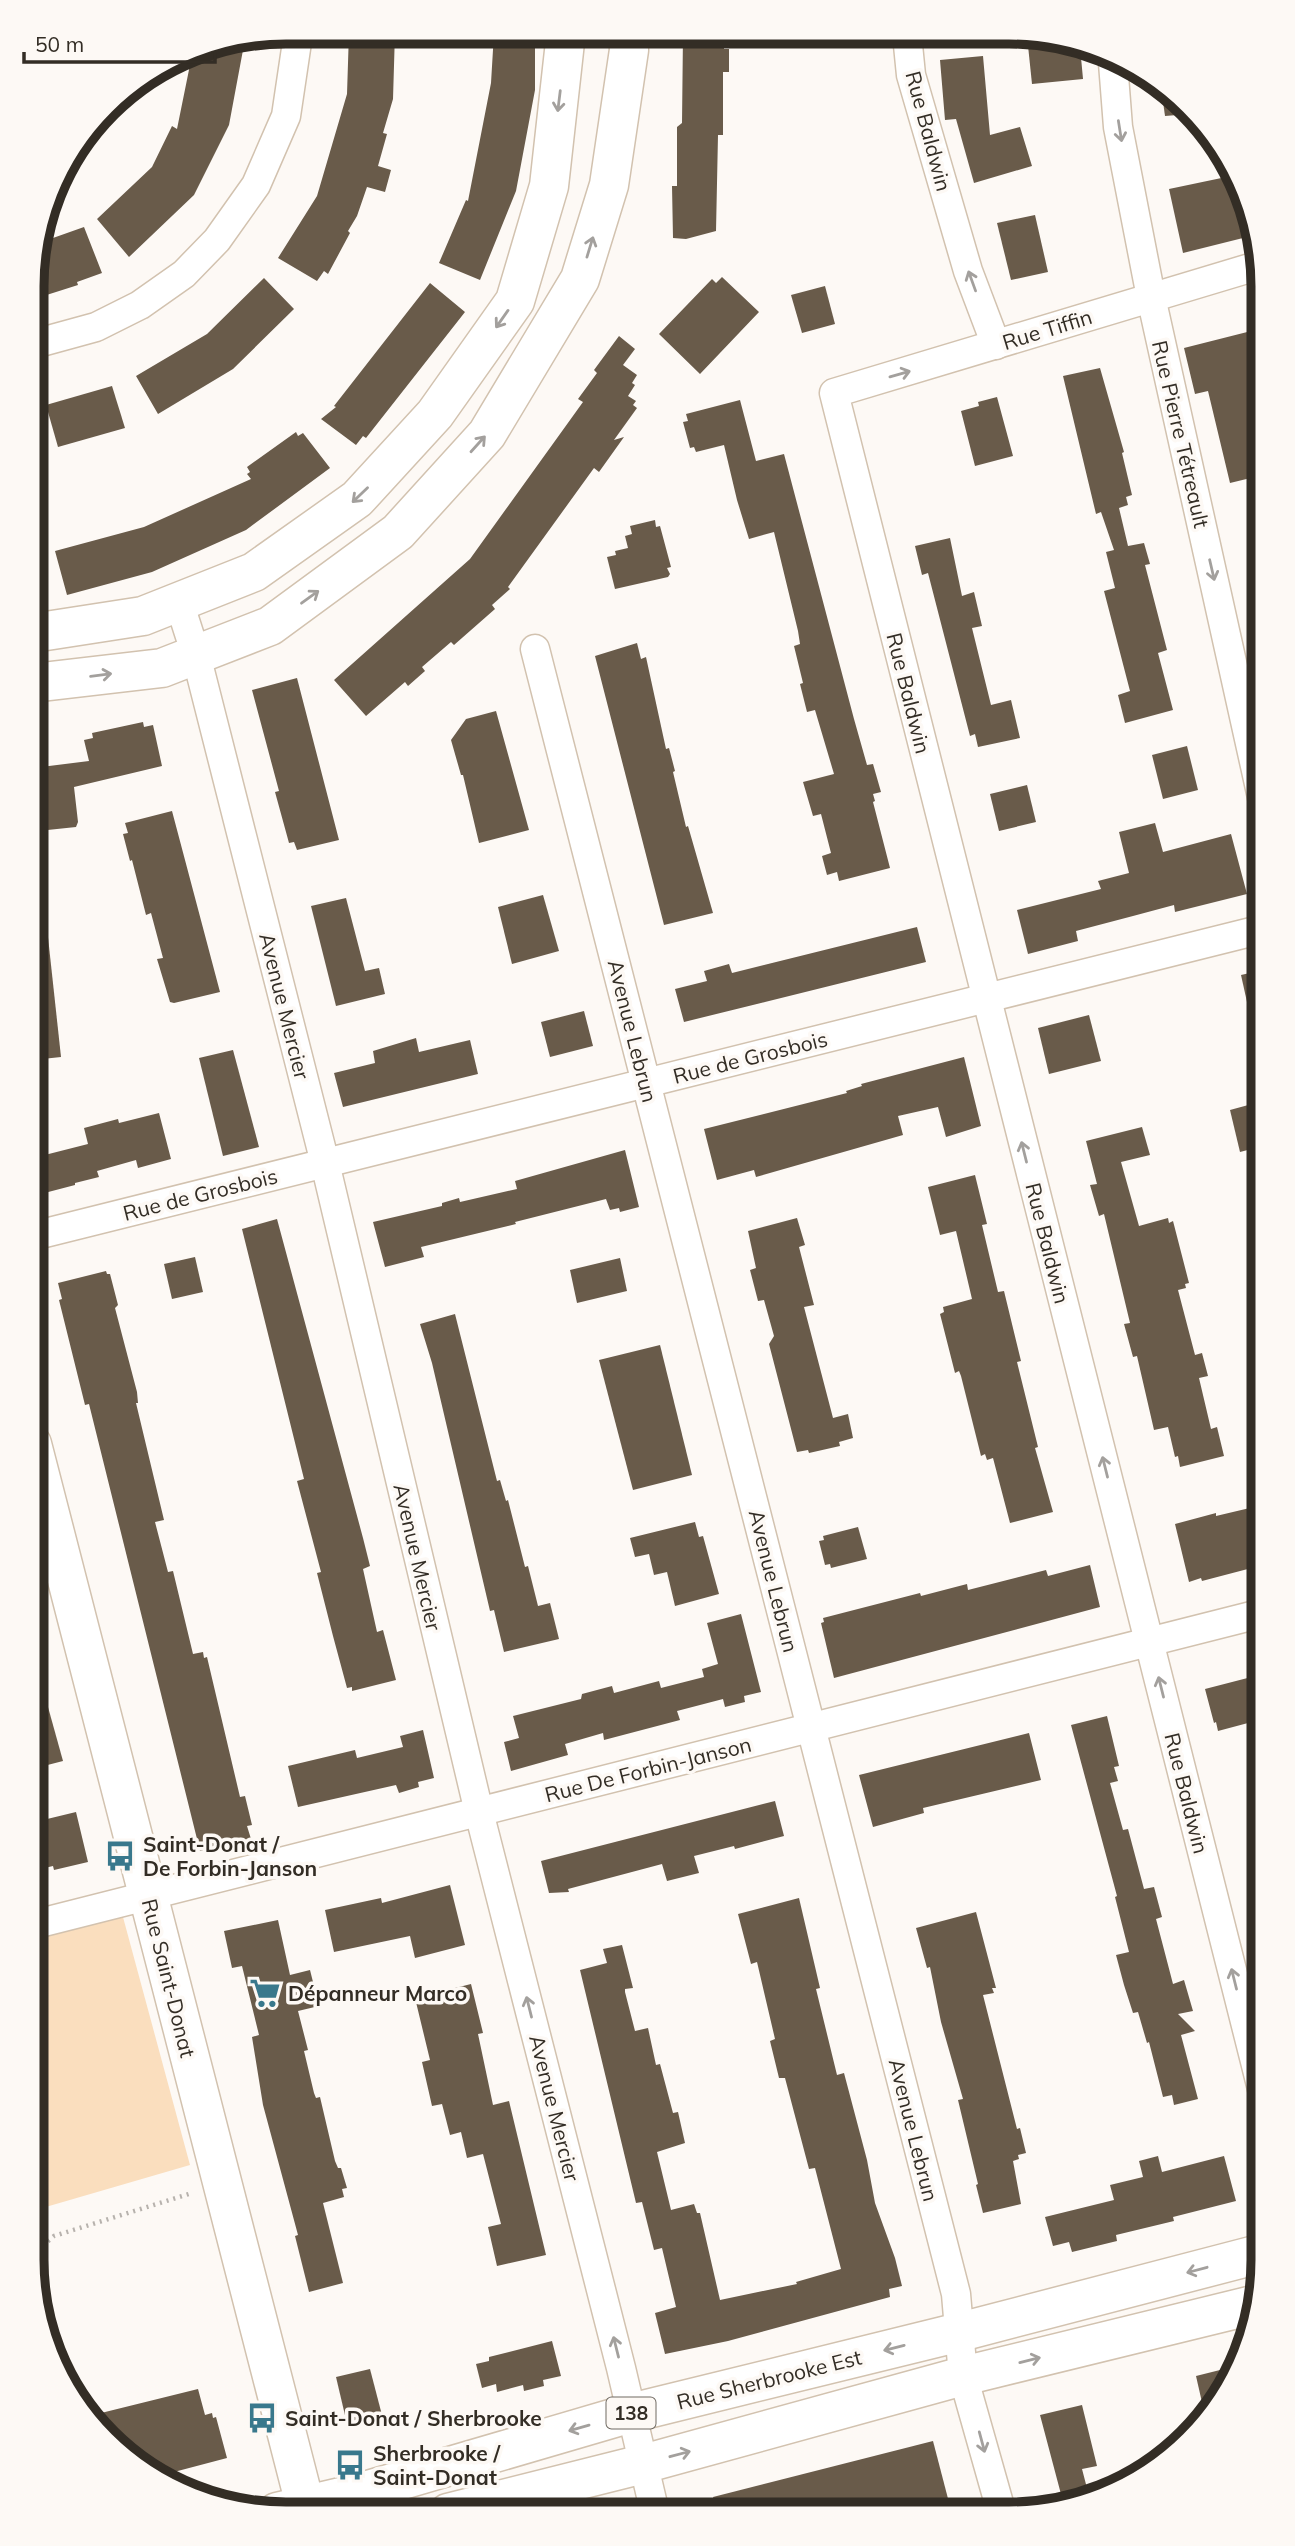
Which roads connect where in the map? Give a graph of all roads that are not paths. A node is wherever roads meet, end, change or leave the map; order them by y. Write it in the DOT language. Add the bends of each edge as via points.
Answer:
graph roads {
  1 [pos="298,44"];
  2 [pos="565,44"];
  3 [pos="629,44"];
  4 [pos="908,44"];
  5 [pos="1114,68"];
  6 [pos="1251,267"];
  7 [pos="1151,297"];
  8 [pos="44,341"];
  9 [pos="996,345"];
  10 [pos="834,393"];
  11 [pos="179,602"];
  12 [pos="44,631"];
  13 [pos="535,649"];
  14 [pos="196,655"];
  15 [pos="44,682"];
  16 [pos="1251,748"];
  17 [pos="1251,932"];
  18 [pos="985,998"];
  19 [pos="646,1083"];
  20 [pos="325,1163"];
  21 [pos="44,1233"];
  22 [pos="44,1490"];
  23 [pos="1251,1616"];
  24 [pos="1150,1642"];
  25 [pos="811,1728"];
  26 [pos="479,1812"];
  27 [pos="149,1895"];
  28 [pos="44,1922"];
  29 [pos="1251,2045"];
  30 [pos="1251,2256"];
  31 [pos="1247,2306"];
  32 [pos="960,2332"];
  33 [pos="964,2376"];
  34 [pos="631,2413"];
  35 [pos="643,2464"];
  36 [pos="295,2502"];
  37 [pos="326,2502"];
  38 [pos="492,2502"];
  39 [pos="652,2502"];
  40 [pos="999,2502"];
  1 -- 8 [label="street" via="286,116 256,185 217,240 184,274 140,305 96,327"];
  2 -- 11 [label="street, one-way" via="549,186 515,301 435,414 357,499 254,572"];
  14 -- 3 [label="street, one-way" via="270,626 398,532 487,434 580,279 609,185"];
  9 -- 4 [label="street, Rue Baldwin, one-way" via="968,271 911,75"];
  5 -- 7 [label="street, Rue Pierre Tétreault, one-way" via="1118,127"];
  6 -- 7 [label="street, Rue Tiffin"];
  7 -- 9 [label="street, Rue Tiffin"];
  7 -- 16 [label="street, Rue Pierre Tétreault, one-way"];
  10 -- 9 [label="street, Rue Tiffin, one-way"];
  10 -- 18 [label="street, Rue Baldwin"];
  11 -- 12 [label="street" via="143,616"];
  11 -- 14 [label="street, Avenue Mercier"];
  13 -- 19 [label="street, Avenue Lebrun"];
  15 -- 14 [label="street, one-way" via="162,668"];
  14 -- 20 [label="street, Avenue Mercier"];
  17 -- 18 [label="street, Rue de Grosbois"];
  18 -- 19 [label="street, Rue de Grosbois"];
  24 -- 18 [label="street, Rue Baldwin, one-way"];
  19 -- 20 [label="street, Rue de Grosbois"];
  19 -- 25 [label="street, Avenue Lebrun"];
  20 -- 21 [label="street, Rue de Grosbois"];
  20 -- 26 [label="street, Avenue Mercier"];
  22 -- 27 [label="street, Rue Saint-Donat"];
  23 -- 24 [label="street, Rue De Forbin-Janson"];
  24 -- 25 [label="street, Rue De Forbin-Janson"];
  29 -- 24 [label="street, Rue Baldwin, one-way"];
  25 -- 26 [label="street, Rue De Forbin-Janson"];
  25 -- 32 [label="street, Avenue Lebrun" via="956,2294"];
  26 -- 27 [label="street, Rue De Forbin-Janson"];
  34 -- 26 [label="street, Avenue Mercier, one-way"];
  27 -- 28 [label="street, Rue De Forbin-Janson"];
  27 -- 36 [label="street, Rue Saint-Donat"];
  30 -- 32 [label="street, Rue Sherbrooke Est / 138, one-way"];
  33 -- 31 [label="street, 138, one-way"];
  32 -- 33 [label="street, Avenue Lebrun"];
  32 -- 34 [label="street, Rue Sherbrooke Est / 138, one-way"];
  35 -- 33 [label="street, 138, one-way"];
  33 -- 40 [label="street, Avenue Lebrun, one-way"];
  34 -- 35 [label="street, Avenue Mercier"];
  34 -- 37 [label="street, Rue Sherbrooke Est / 138, one-way"];
  35 -- 38 [label="street, 138"];
  35 -- 39 [label="street, Avenue Mercier"];
}
